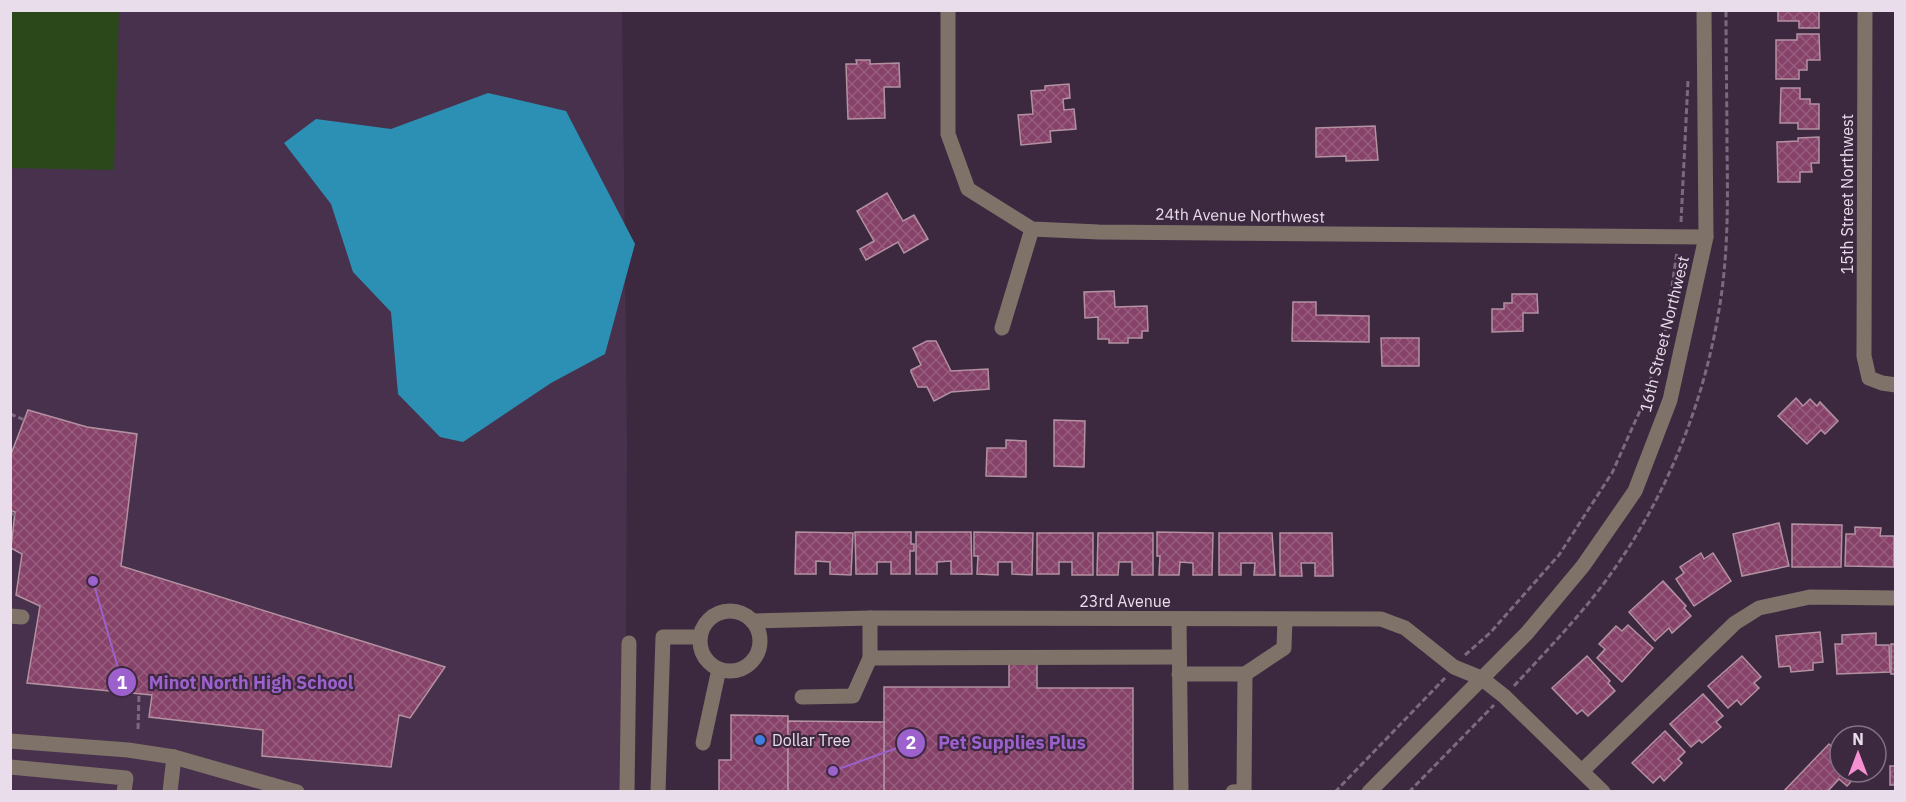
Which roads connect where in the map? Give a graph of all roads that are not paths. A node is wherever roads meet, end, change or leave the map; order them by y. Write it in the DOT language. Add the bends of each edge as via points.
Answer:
graph roads {
  1 [pos="948,10"];
  2 [pos="1704,10"];
  3 [pos="1865,10"];
  4 [pos="1032,229"];
  5 [pos="1706,237"];
  6 [pos="1002,328"];
  7 [pos="1896,385"];
  8 [pos="1896,598"];
  9 [pos="870,618"];
  10 [pos="1179,619"];
  11 [pos="1284,620"];
  12 [pos="752,621"];
  13 [pos="700,637"];
  14 [pos="629,643"];
  15 [pos="1179,657"];
  16 [pos="870,658"];
  17 [pos="719,669"];
  18 [pos="1179,674"];
  19 [pos="1245,674"];
  20 [pos="1481,678"];
  21 [pos="802,697"];
  22 [pos="10,741"];
  23 [pos="703,743"];
  24 [pos="174,757"];
  25 [pos="10,766"];
  26 [pos="1582,771"];
  27 [pos="124,792"];
  28 [pos="170,792"];
  29 [pos="297,792"];
  30 [pos="627,792"];
  31 [pos="658,792"];
  32 [pos="1180,792"];
  33 [pos="1233,792"];
  34 [pos="1369,792"];
  35 [pos="1603,792"];
  1 -- 4 [label="street, 24th Avenue Northwest" via="948,134 968,189"];
  2 -- 5 [label="street, 16th Street Northwest"];
  3 -- 7 [label="street, 15th Street Northwest" via="1864,356 1869,378"];
  4 -- 5 [label="street, 24th Avenue Northwest"];
  4 -- 6 [label="street"];
  5 -- 20 [label="street, 16th Street Northwest" via="1670,400 1635,491 1583,566 1527,633"];
  8 -- 26 [label="street" via="1810,597 1759,608 1735,623"];
  9 -- 10 [label="street, 23rd Avenue"];
  9 -- 12 [label="street, 23rd Avenue"];
  9 -- 16 [label="street"];
  10 -- 11 [label="street, 23rd Avenue"];
  10 -- 15 [label="street"];
  11 -- 19 [label="street" via="1284,648"];
  11 -- 20 [label="street, 23rd Avenue" via="1381,619 1406,628 1454,667"];
  12 -- 13 [label="street" via="744,614 725,611 708,620"];
  12 -- 17 [label="street" via="759,638 755,657 739,669"];
  13 -- 17 [label="street" via="704,656"];
  13 -- 31 [label="street" via="663,637"];
  14 -- 30 [label="street"];
  15 -- 16 [label="street"];
  15 -- 18 [label="street"];
  16 -- 21 [label="street" via="853,696"];
  17 -- 23 [label="street"];
  18 -- 19 [label="street"];
  18 -- 32 [label="street"];
  19 -- 33 [label="street" via="1244,791"];
  20 -- 26 [label="street, 23rd Avenue"];
  20 -- 34 [label="street, 16th Street Northwest"];
  22 -- 24 [label="street"];
  24 -- 28 [label="street"];
  24 -- 29 [label="street"];
  25 -- 27 [label="street" via="126,778"];
  26 -- 35 [label="street, 23rd Avenue"];
}
